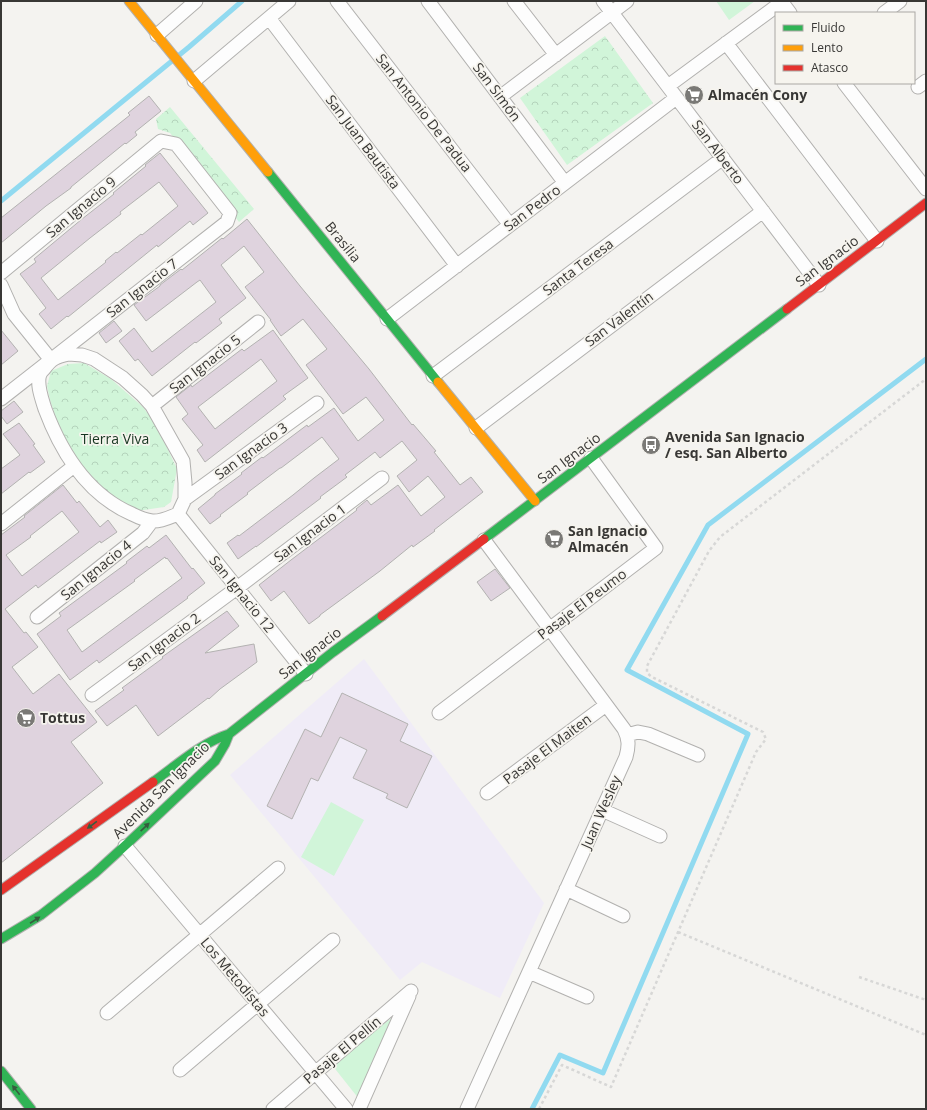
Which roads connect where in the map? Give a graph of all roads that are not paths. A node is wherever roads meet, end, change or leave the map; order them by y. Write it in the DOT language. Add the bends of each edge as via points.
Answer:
graph roads {
  1 [pos="130,1"];
  2 [pos="196,1"];
  3 [pos="289,1"];
  4 [pos="337,1"];
  5 [pos="428,1"];
  6 [pos="514,1"];
  7 [pos="603,1"];
  8 [pos="627,1"];
  9 [pos="900,1"];
  10 [pos="781,2"];
  11 [pos="612,12"];
  12 [pos="789,12"];
  13 [pos="885,12"];
  14 [pos="269,18"];
  15 [pos="160,39"];
  16 [pos="726,43"];
  17 [pos="556,55"];
  18 [pos="194,81"];
  19 [pos="845,84"];
  20 [pos="668,86"];
  21 [pos="500,97"];
  22 [pos="676,98"];
  23 [pos="161,140"];
  24 [pos="723,158"];
  25 [pos="565,183"];
  26 [pos="926,189"];
  27 [pos="926,203"];
  28 [pos="763,211"];
  29 [pos="510,225"];
  30 [pos="877,241"];
  31 [pos="456,266"];
  32 [pos="1,273"];
  33 [pos="1,285"];
  34 [pos="819,285"];
  35 [pos="1,307"];
  36 [pos="14,314"];
  37 [pos="387,319"];
  38 [pos="258,322"];
  39 [pos="51,360"];
  40 [pos="433,376"];
  41 [pos="1,399"];
  42 [pos="317,403"];
  43 [pos="152,406"];
  44 [pos="476,428"];
  45 [pos="591,458"];
  46 [pos="74,466"];
  47 [pos="382,478"];
  48 [pos="185,499"];
  49 [pos="535,501"];
  50 [pos="178,514"];
  51 [pos="152,521"];
  52 [pos="1,524"];
  53 [pos="484,540"];
  54 [pos="237,588"];
  55 [pos="37,617"];
  56 [pos="550,628"];
  57 [pos="306,674"];
  58 [pos="92,695"];
  59 [pos="606,705"];
  60 [pos="439,713"];
  61 [pos="229,734"];
  62 [pos="627,735"];
  63 [pos="698,755"];
  64 [pos="487,793"];
  65 [pos="602,810"];
  66 [pos="660,836"];
  67 [pos="125,846"];
  68 [pos="278,868"];
  69 [pos="566,889"];
  70 [pos="1,890"];
  71 [pos="624,916"];
  72 [pos="199,934"];
  73 [pos="1,939"];
  74 [pos="333,940"];
  75 [pos="529,972"];
  76 [pos="587,997"];
  77 [pos="258,1004"];
  78 [pos="107,1013"];
  79 [pos="180,1070"];
  80 [pos="1,1071"];
  81 [pos="316,1073"];
  82 [pos="31,1109"];
  83 [pos="273,1109"];
  84 [pos="346,1109"];
  85 [pos="359,1109"];
  86 [pos="467,1109"];
  1 -- 15 [label="main road, Brasilia"];
  2 -- 15 [label="street"];
  3 -- 14 [label="street"];
  4 -- 29 [label="street, San Antonio De Padua"];
  5 -- 21 [label="street, San Simón"];
  6 -- 17 [label="street"];
  7 -- 11 [label="street, San Alberto"];
  8 -- 11 [label="street"];
  9 -- 13 [label="street"];
  10 -- 12 [label="street"];
  10 -- 16 [label="street"];
  11 -- 17 [label="street"];
  11 -- 20 [label="street, San Alberto"];
  14 -- 18 [label="street"];
  14 -- 31 [label="street, San Juan Bautista"];
  15 -- 18 [label="main road, Brasilia"];
  16 -- 20 [label="street"];
  16 -- 30 [label="street"];
  17 -- 21 [label="street"];
  18 -- 37 [label="main road, Brasilia"];
  19 -- 26 [label="street"];
  20 -- 22 [label="street, San Alberto"];
  21 -- 25 [label="street, San Simón"];
  22 -- 24 [label="street, San Alberto"];
  22 -- 25 [label="street, San Pedro"];
  23 -- 32 [label="street, San Ignacio 9"];
  23 -- 39 [label="street, San Ignacio 7" via="176,144 230,213 227,222"];
  24 -- 28 [label="street, San Alberto"];
  24 -- 40 [label="street, Santa Teresa"];
  25 -- 29 [label="street, San Pedro"];
  27 -- 30 [label="main road, San Ignacio"];
  28 -- 34 [label="street, San Alberto"];
  28 -- 44 [label="street, San Valentín"];
  29 -- 31 [label="street, San Pedro"];
  30 -- 34 [label="main road, San Ignacio"];
  31 -- 37 [label="street, San Pedro"];
  33 -- 36 [label="street"];
  34 -- 45 [label="main road, San Ignacio"];
  35 -- 36 [label="street"];
  36 -- 39 [label="street"];
  37 -- 40 [label="main road, Brasilia"];
  38 -- 43 [label="street, San Ignacio 5"];
  39 -- 41 [label="street, San Ignacio 7"];
  39 -- 43 [label="street" via="69,354 82,354 94,359 123,378"];
  39 -- 46 [label="street" via="40,374 42,399 51,426"];
  40 -- 44 [label="main road, Brasilia"];
  42 -- 48 [label="street, San Ignacio 3"];
  43 -- 48 [label="street" via="183,461"];
  44 -- 49 [label="main road, Brasilia"];
  45 -- 49 [label="main road, San Ignacio"];
  45 -- 56 [label="street, Pasaje El Peumo" via="656,548"];
  46 -- 51 [label="street" via="109,501 137,517"];
  46 -- 52 [label="street"];
  47 -- 54 [label="street, San Ignacio 1"];
  48 -- 50 [label="street"];
  49 -- 53 [label="main road, San Ignacio"];
  50 -- 51 [label="street"];
  50 -- 54 [label="street, San Ignacio 12"];
  51 -- 55 [label="street, San Ignacio 4" via="143,533"];
  53 -- 56 [label="street"];
  53 -- 57 [label="main road, San Ignacio"];
  54 -- 57 [label="street, San Ignacio 12"];
  54 -- 58 [label="street, San Ignacio 2"];
  56 -- 59 [label="street"];
  56 -- 60 [label="street, Pasaje El Peumo"];
  57 -- 61 [label="main road, San Ignacio"];
  59 -- 62 [label="street"];
  59 -- 64 [label="street, Pasaje El Maiten"];
  67 -- 61 [label="main road, Avenida San Ignacio, one-way" via="215,761"];
  61 -- 70 [label="main road, Avenida San Ignacio, one-way" via="199,749"];
  62 -- 63 [label="street" via="638,732 648,734"];
  62 -- 65 [label="street, Juan Wesley" via="629,744 626,757"];
  65 -- 66 [label="street"];
  65 -- 69 [label="street, Juan Wesley"];
  67 -- 72 [label="street, Los Metodistas"];
  73 -- 67 [label="main road, Avenida San Ignacio, one-way" via="60,902"];
  68 -- 72 [label="street"];
  69 -- 71 [label="street"];
  69 -- 75 [label="street, Juan Wesley"];
  72 -- 77 [label="street, Los Metodistas"];
  72 -- 78 [label="street"];
  74 -- 77 [label="street"];
  75 -- 76 [label="street"];
  75 -- 86 [label="street, Juan Wesley"];
  77 -- 79 [label="street"];
  77 -- 81 [label="street, Los Metodistas"];
  82 -- 80 [label="main road, one-way"];
  81 -- 83 [label="street, Pasaje El Pellín"];
  81 -- 84 [label="street, Los Metodistas"];
  81 -- 85 [label="street, Pasaje El Pellín" via="411,991"];
}
